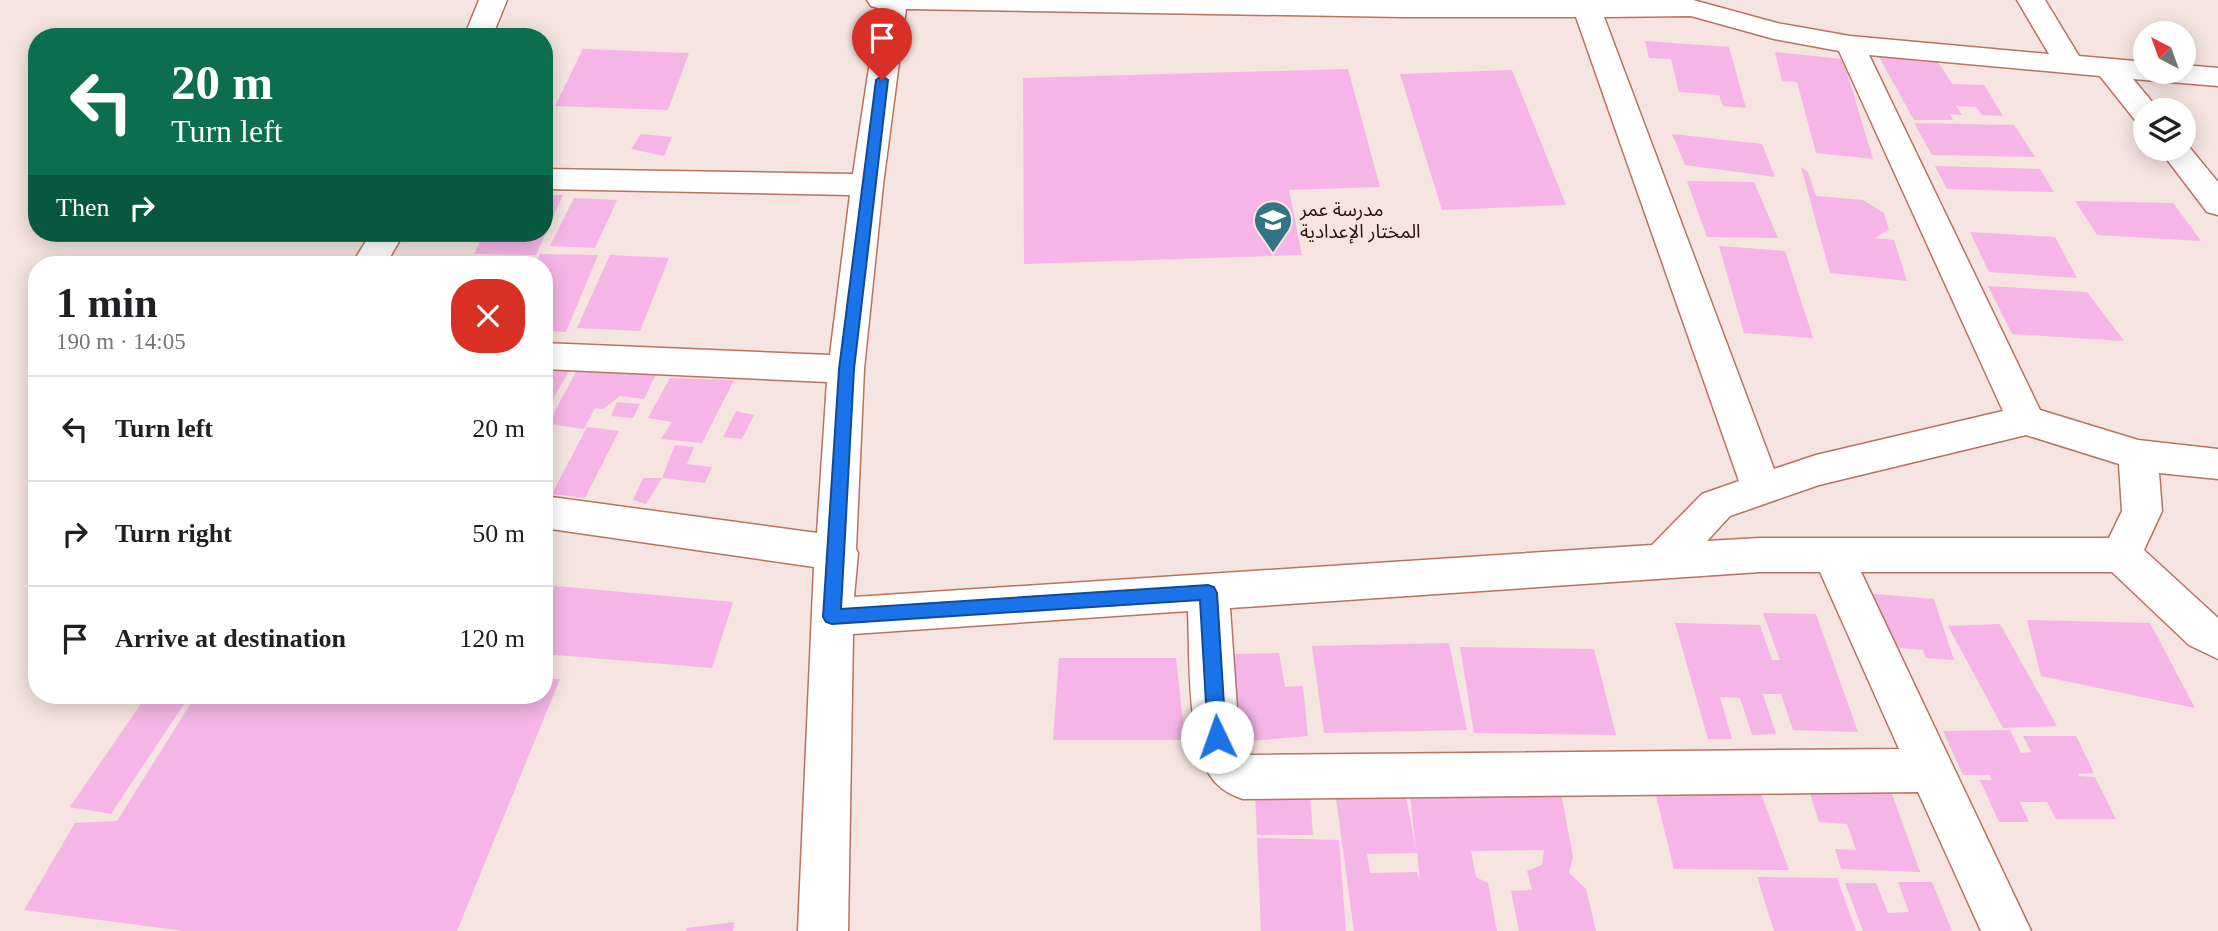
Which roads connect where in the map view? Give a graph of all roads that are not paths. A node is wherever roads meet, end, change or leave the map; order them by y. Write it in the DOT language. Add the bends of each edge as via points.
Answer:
graph roads {
  1 [pos="493,0"];
  2 [pos="880,0"];
  3 [pos="1725,0"];
  4 [pos="2031,0"];
  5 [pos="893,1"];
  6 [pos="1402,5"];
  7 [pos="1587,8"];
  8 [pos="1692,8"];
  9 [pos="482,28"];
  10 [pos="1850,45"];
  11 [pos="2069,64"];
  12 [pos="2109,68"];
  13 [pos="2133,70"];
  14 [pos="2196,75"];
  15 [pos="2218,76"];
  16 [pos="2134,98"];
  17 [pos="2184,161"];
  18 [pos="553,179"];
  19 [pos="867,185"];
  20 [pos="2218,204"];
  21 [pos="553,356"];
  22 [pos="846,369"];
  23 [pos="2026,419"];
  24 [pos="2138,454"];
  25 [pos="2218,464"];
  26 [pos="1762,490"];
  27 [pos="553,513"];
  28 [pos="838,553"];
  29 [pos="1833,555"];
  30 [pos="2121,555"];
  31 [pos="1663,561"];
  32 [pos="1208,593"];
  33 [pos="832,617"];
  34 [pos="2213,643"];
  35 [pos="1930,770"];
  36 [pos="823,931"];
  37 [pos="2006,931"];
  1 -- 9 [label="street"];
  2 -- 5 [label="street"];
  3 -- 8 [label="street"];
  4 -- 11 [label="street"];
  5 -- 6 [label="street"];
  5 -- 19 [label="street"];
  6 -- 7 [label="street"];
  7 -- 8 [label="street"];
  7 -- 26 [label="street"];
  8 -- 10 [label="street" via="1774,31"];
  10 -- 11 [label="street"];
  10 -- 23 [label="street"];
  11 -- 12 [label="street"];
  12 -- 13 [label="street"];
  12 -- 16 [label="street"];
  14 -- 15 [label="street"];
  17 -- 20 [label="street"];
  18 -- 19 [label="street"];
  19 -- 22 [label="street"];
  21 -- 22 [label="street"];
  22 -- 28 [label="street"];
  23 -- 24 [label="street"];
  23 -- 26 [label="street" via="1816,470"];
  24 -- 25 [label="street"];
  24 -- 30 [label="street" via="2142,512"];
  26 -- 31 [label="street" via="1716,505"];
  27 -- 28 [label="street"];
  28 -- 33 [label="street"];
  29 -- 30 [label="street"];
  29 -- 31 [label="street"];
  29 -- 35 [label="street"];
  30 -- 34 [label="street"];
  31 -- 32 [label="street"];
  32 -- 33 [label="street"];
  32 -- 35 [label="street" via="1217,737 1229,765 1242,777"];
  33 -- 36 [label="street"];
  35 -- 37 [label="street"];
}
